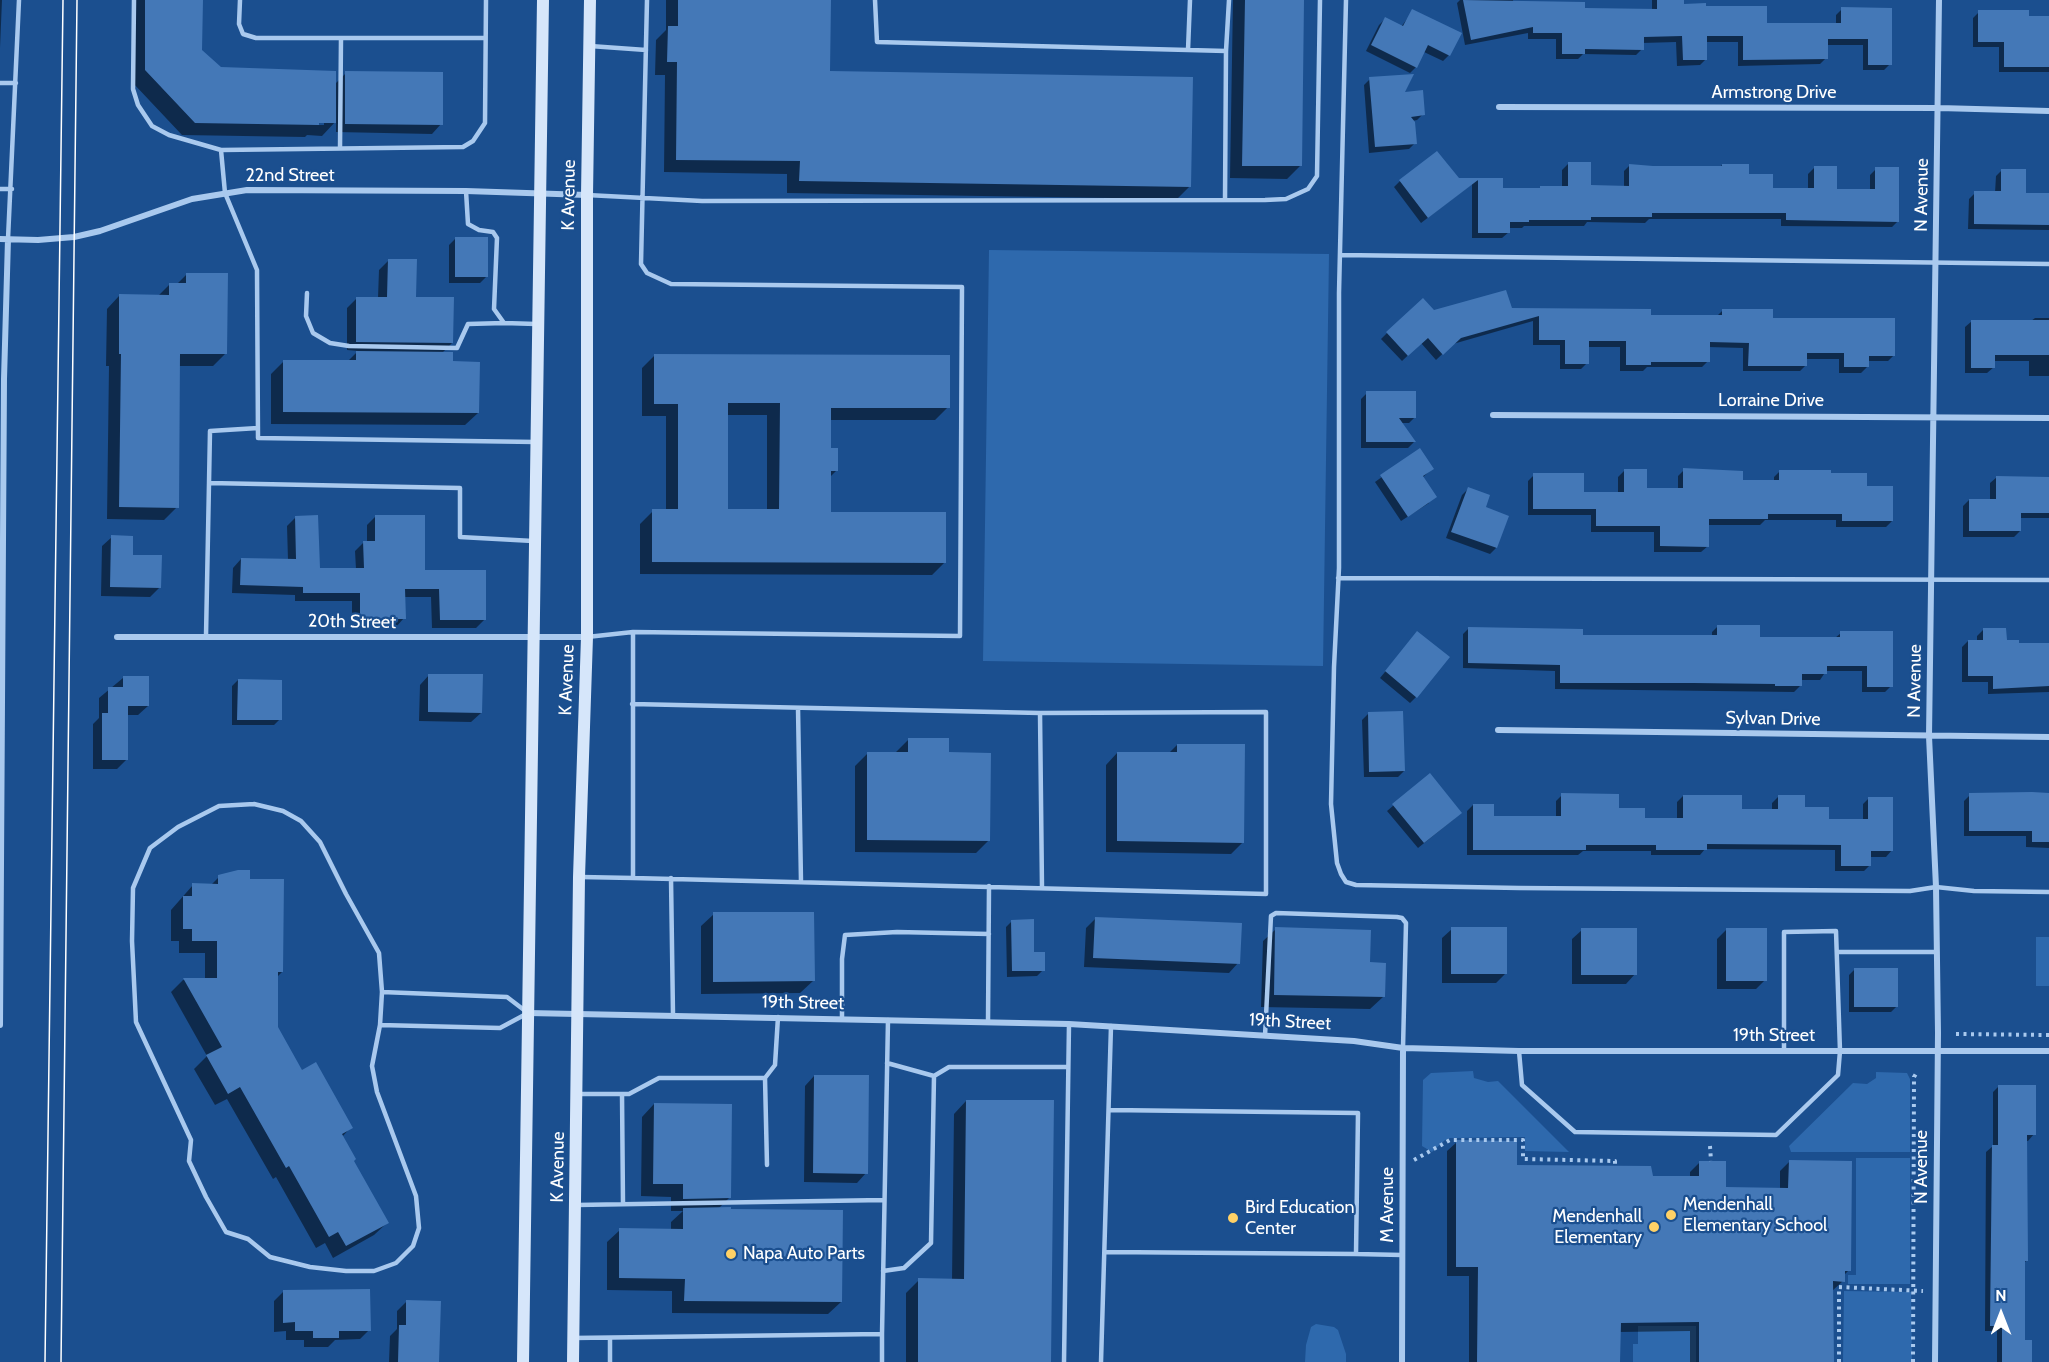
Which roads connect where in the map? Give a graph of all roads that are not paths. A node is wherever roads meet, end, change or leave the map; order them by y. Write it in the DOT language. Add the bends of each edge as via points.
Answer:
graph roads {
  1 [pos="19,0"];
  2 [pos="134,0"];
  3 [pos="240,0"];
  4 [pos="486,0"];
  5 [pos="543,0"];
  6 [pos="590,0"];
  7 [pos="647,0"];
  8 [pos="875,0"];
  9 [pos="1190,0"];
  10 [pos="1229,0"];
  11 [pos="1320,0"];
  12 [pos="1346,0"];
  13 [pos="1939,0"];
  14 [pos="341,38"];
  15 [pos="485,38"];
  16 [pos="590,46"];
  17 [pos="646,50"];
  18 [pos="1188,50"];
  19 [pos="1226,51"];
  20 [pos="0,83"];
  21 [pos="16,83"];
  22 [pos="1499,107"];
  23 [pos="1939,108"];
  24 [pos="2049,111"];
  25 [pos="340,148"];
  26 [pos="221,150"];
  27 [pos="0,189"];
  28 [pos="12,189"];
  29 [pos="466,191"];
  30 [pos="225,193"];
  31 [pos="541,193"];
  32 [pos="586,195"];
  33 [pos="641,196"];
  34 [pos="1225,200"];
  35 [pos="0,239"];
  36 [pos="8,239"];
  37 [pos="1340,255"];
  38 [pos="1936,264"];
  39 [pos="2049,264"];
  40 [pos="307,293"];
  41 [pos="504,323"];
  42 [pos="539,324"];
  43 [pos="2,379"];
  44 [pos="1493,415"];
  45 [pos="1933,416"];
  46 [pos="2049,418"];
  47 [pos="258,429"];
  48 [pos="537,442"];
  49 [pos="209,483"];
  50 [pos="2,521"];
  51 [pos="536,541"];
  52 [pos="1338,578"];
  53 [pos="1931,579"];
  54 [pos="2049,580"];
  55 [pos="633,632"];
  56 [pos="206,636"];
  57 [pos="117,637"];
  58 [pos="587,637"];
  59 [pos="534,638"];
  60 [pos="2,673"];
  61 [pos="632,704"];
  62 [pos="798,708"];
  63 [pos="1040,713"];
  64 [pos="1498,730"];
  65 [pos="1929,736"];
  66 [pos="2049,737"];
  67 [pos="1,814"];
  68 [pos="579,877"];
  69 [pos="633,878"];
  70 [pos="671,878"];
  71 [pos="801,882"];
  72 [pos="989,886"];
  73 [pos="1936,887"];
  74 [pos="1042,888"];
  75 [pos="2049,892"];
  76 [pos="989,934"];
  77 [pos="1838,952"];
  78 [pos="1937,952"];
  79 [pos="1,956"];
  80 [pos="382,992"];
  81 [pos="577,1012"];
  82 [pos="528,1013"];
  83 [pos="673,1015"];
  84 [pos="778,1017"];
  85 [pos="842,1019"];
  86 [pos="888,1020"];
  87 [pos="988,1022"];
  88 [pos="1069,1024"];
  89 [pos="0,1025"];
  90 [pos="380,1025"];
  91 [pos="1111,1026"];
  92 [pos="1265,1036"];
  93 [pos="1403,1048"];
  94 [pos="1519,1051"];
  95 [pos="1784,1051"];
  96 [pos="1840,1051"];
  97 [pos="2049,1051"];
  98 [pos="1938,1052"];
  99 [pos="887,1063"];
  100 [pos="1068,1067"];
  101 [pos="934,1076"];
  102 [pos="765,1078"];
  103 [pos="577,1094"];
  104 [pos="622,1094"];
  105 [pos="1109,1110"];
  106 [pos="767,1166"];
  107 [pos="884,1200"];
  108 [pos="623,1204"];
  109 [pos="576,1205"];
  110 [pos="1106,1252"];
  111 [pos="1356,1254"];
  112 [pos="1402,1255"];
  113 [pos="883,1271"];
  114 [pos="882,1334"];
  115 [pos="573,1338"];
  116 [pos="610,1338"];
  117 [pos="522,1362"];
  118 [pos="573,1362"];
  119 [pos="610,1362"];
  120 [pos="882,1362"];
  121 [pos="1064,1362"];
  122 [pos="1101,1362"];
  123 [pos="1402,1362"];
  124 [pos="1935,1362"];
  1 -- 21 [label="lane"];
  2 -- 26 [label="lane" via="133,89 138,105 152,126"];
  3 -- 14 [label="lane" via="239,24 243,34 256,38"];
  4 -- 15 [label="lane"];
  5 -- 31 [label="main road, K Avenue"];
  6 -- 16 [label="main road, K Avenue"];
  7 -- 17 [label="lane"];
  8 -- 18 [label="lane" via="877,42"];
  9 -- 18 [label="lane"];
  10 -- 19 [label="lane"];
  11 -- 34 [label="lane" via="1317,176 1308,189 1286,199"];
  12 -- 37 [label="lane"];
  13 -- 23 [label="street, N Avenue"];
  14 -- 15 [label="lane"];
  14 -- 25 [label="lane"];
  15 -- 25 [label="lane" via="485,123 473,141 463,147"];
  16 -- 17 [label="lane"];
  16 -- 32 [label="main road, K Avenue"];
  17 -- 33 [label="lane"];
  18 -- 19 [label="lane"];
  19 -- 34 [label="lane"];
  20 -- 21 [label="lane"];
  21 -- 28 [label="lane"];
  22 -- 23 [label="street, Armstrong Drive"];
  23 -- 24 [label="street, Armstrong Drive"];
  23 -- 38 [label="street, N Avenue"];
  25 -- 26 [label="lane"];
  26 -- 30 [label="lane"];
  27 -- 28 [label="lane"];
  28 -- 36 [label="lane"];
  29 -- 30 [label="street, 22nd Street"];
  29 -- 31 [label="street, 22nd Street"];
  29 -- 41 [label="lane" via="468,224 493,232 497,238 494,309"];
  30 -- 36 [label="street, 22nd Street" via="192,199 74,237"];
  30 -- 47 [label="lane" via="257,270"];
  31 -- 32 [label="street, 22nd Street"];
  31 -- 42 [label="main road, K Avenue"];
  32 -- 33 [label="lane"];
  32 -- 58 [label="main road, K Avenue"];
  33 -- 34 [label="lane" via="702,201"];
  33 -- 55 [label="lane" via="641,264 647,273 671,284 962,287 960,636"];
  35 -- 36 [label="street, 22nd Street"];
  36 -- 43 [label="street"];
  37 -- 38 [label="lane"];
  37 -- 52 [label="lane"];
  38 -- 39 [label="lane"];
  38 -- 45 [label="street, N Avenue"];
  40 -- 41 [label="lane" via="306,316 313,333 340,345 457,348 468,324"];
  41 -- 42 [label="lane"];
  42 -- 48 [label="main road, K Avenue"];
  43 -- 50 [label="street"];
  44 -- 45 [label="street, Lorraine Drive"];
  45 -- 46 [label="street, Lorraine Drive"];
  45 -- 53 [label="street, N Avenue"];
  47 -- 48 [label="lane" via="258,438"];
  47 -- 49 [label="lane" via="210,431"];
  48 -- 51 [label="main road, K Avenue"];
  49 -- 51 [label="lane" via="460,488 460,537"];
  49 -- 56 [label="lane"];
  50 -- 60 [label="street"];
  51 -- 59 [label="main road, K Avenue"];
  52 -- 53 [label="lane"];
  52 -- 73 [label="lane" via="1331,804 1337,863 1347,882 1519,888 1910,891"];
  53 -- 54 [label="lane"];
  53 -- 65 [label="street, N Avenue"];
  55 -- 58 [label="lane"];
  55 -- 61 [label="lane"];
  56 -- 57 [label="street, 20th Street"];
  56 -- 59 [label="street, 20th Street"];
  58 -- 59 [label="street, 20th Street"];
  58 -- 68 [label="main road, K Avenue"];
  59 -- 82 [label="main road, K Avenue"];
  60 -- 67 [label="street"];
  61 -- 62 [label="lane"];
  61 -- 69 [label="lane"];
  62 -- 63 [label="lane"];
  62 -- 71 [label="lane"];
  63 -- 74 [label="lane"];
  63 -- 74 [label="lane" via="1266,712 1266,894"];
  64 -- 65 [label="street, Sylvan Drive"];
  65 -- 66 [label="street, Sylvan Drive"];
  65 -- 73 [label="street, N Avenue"];
  67 -- 79 [label="street"];
  68 -- 69 [label="lane"];
  68 -- 81 [label="main road, K Avenue"];
  69 -- 70 [label="lane"];
  70 -- 71 [label="lane"];
  70 -- 83 [label="lane"];
  71 -- 72 [label="lane"];
  72 -- 74 [label="lane"];
  72 -- 76 [label="lane"];
  73 -- 75 [label="lane"];
  73 -- 78 [label="street, N Avenue"];
  76 -- 85 [label="lane" via="845,935"];
  76 -- 87 [label="lane"];
  77 -- 78 [label="lane"];
  77 -- 95 [label="lane" via="1838,933 1834,930 1784,932"];
  77 -- 96 [label="lane"];
  78 -- 98 [label="street, N Avenue"];
  79 -- 89 [label="street"];
  80 -- 82 [label="lane" via="507,997"];
  80 -- 90 [label="lane"];
  80 -- 90 [label="lane" via="379,953 320,842 301,821 254,804 219,806 178,827 150,848 133,888 136,1022 191,1140 189,1161 226,1232 248,1239 270,1257 345,1271 374,1271 396,1263 413,1246 419,1228 416,1196 376,1092 372,1066"];
  81 -- 82 [label="street, 19th Street"];
  81 -- 83 [label="street, 19th Street"];
  81 -- 103 [label="main road, K Avenue"];
  82 -- 90 [label="lane" via="500,1028"];
  82 -- 117 [label="main road, K Avenue"];
  83 -- 84 [label="street, 19th Street"];
  84 -- 85 [label="street, 19th Street"];
  84 -- 102 [label="lane" via="775,1065"];
  85 -- 86 [label="street, 19th Street"];
  86 -- 87 [label="street, 19th Street"];
  86 -- 99 [label="lane"];
  87 -- 88 [label="street, 19th Street"];
  88 -- 91 [label="street, 19th Street"];
  88 -- 100 [label="lane"];
  91 -- 92 [label="street, 19th Street"];
  91 -- 105 [label="lane"];
  92 -- 93 [label="street, 19th Street"];
  92 -- 93 [label="lane" via="1271,916 1276,913 1397,917 1406,923"];
  93 -- 94 [label="street, 19th Street"];
  93 -- 112 [label="street, M Avenue"];
  94 -- 95 [label="street, 19th Street"];
  94 -- 96 [label="lane" via="1522,1085 1575,1132 1776,1135 1838,1075"];
  95 -- 96 [label="street, 19th Street"];
  96 -- 98 [label="street, 19th Street"];
  97 -- 98 [label="street, 19th Street"];
  98 -- 124 [label="street, N Avenue"];
  99 -- 101 [label="lane"];
  99 -- 107 [label="lane"];
  100 -- 101 [label="lane" via="949,1067"];
  100 -- 121 [label="lane"];
  101 -- 113 [label="lane" via="931,1243 904,1268"];
  102 -- 104 [label="lane" via="659,1078"];
  102 -- 106 [label="lane"];
  103 -- 104 [label="lane"];
  103 -- 109 [label="main road, K Avenue"];
  104 -- 108 [label="lane"];
  105 -- 110 [label="lane"];
  105 -- 111 [label="lane" via="1358,1113"];
  107 -- 108 [label="lane"];
  107 -- 113 [label="lane"];
  108 -- 109 [label="lane"];
  109 -- 115 [label="main road, K Avenue"];
  110 -- 111 [label="lane"];
  110 -- 122 [label="lane"];
  111 -- 112 [label="lane"];
  112 -- 123 [label="street, M Avenue"];
  113 -- 114 [label="lane"];
  114 -- 116 [label="lane"];
  114 -- 120 [label="lane"];
  115 -- 116 [label="lane"];
  115 -- 118 [label="main road, K Avenue"];
  116 -- 119 [label="lane"];
}
